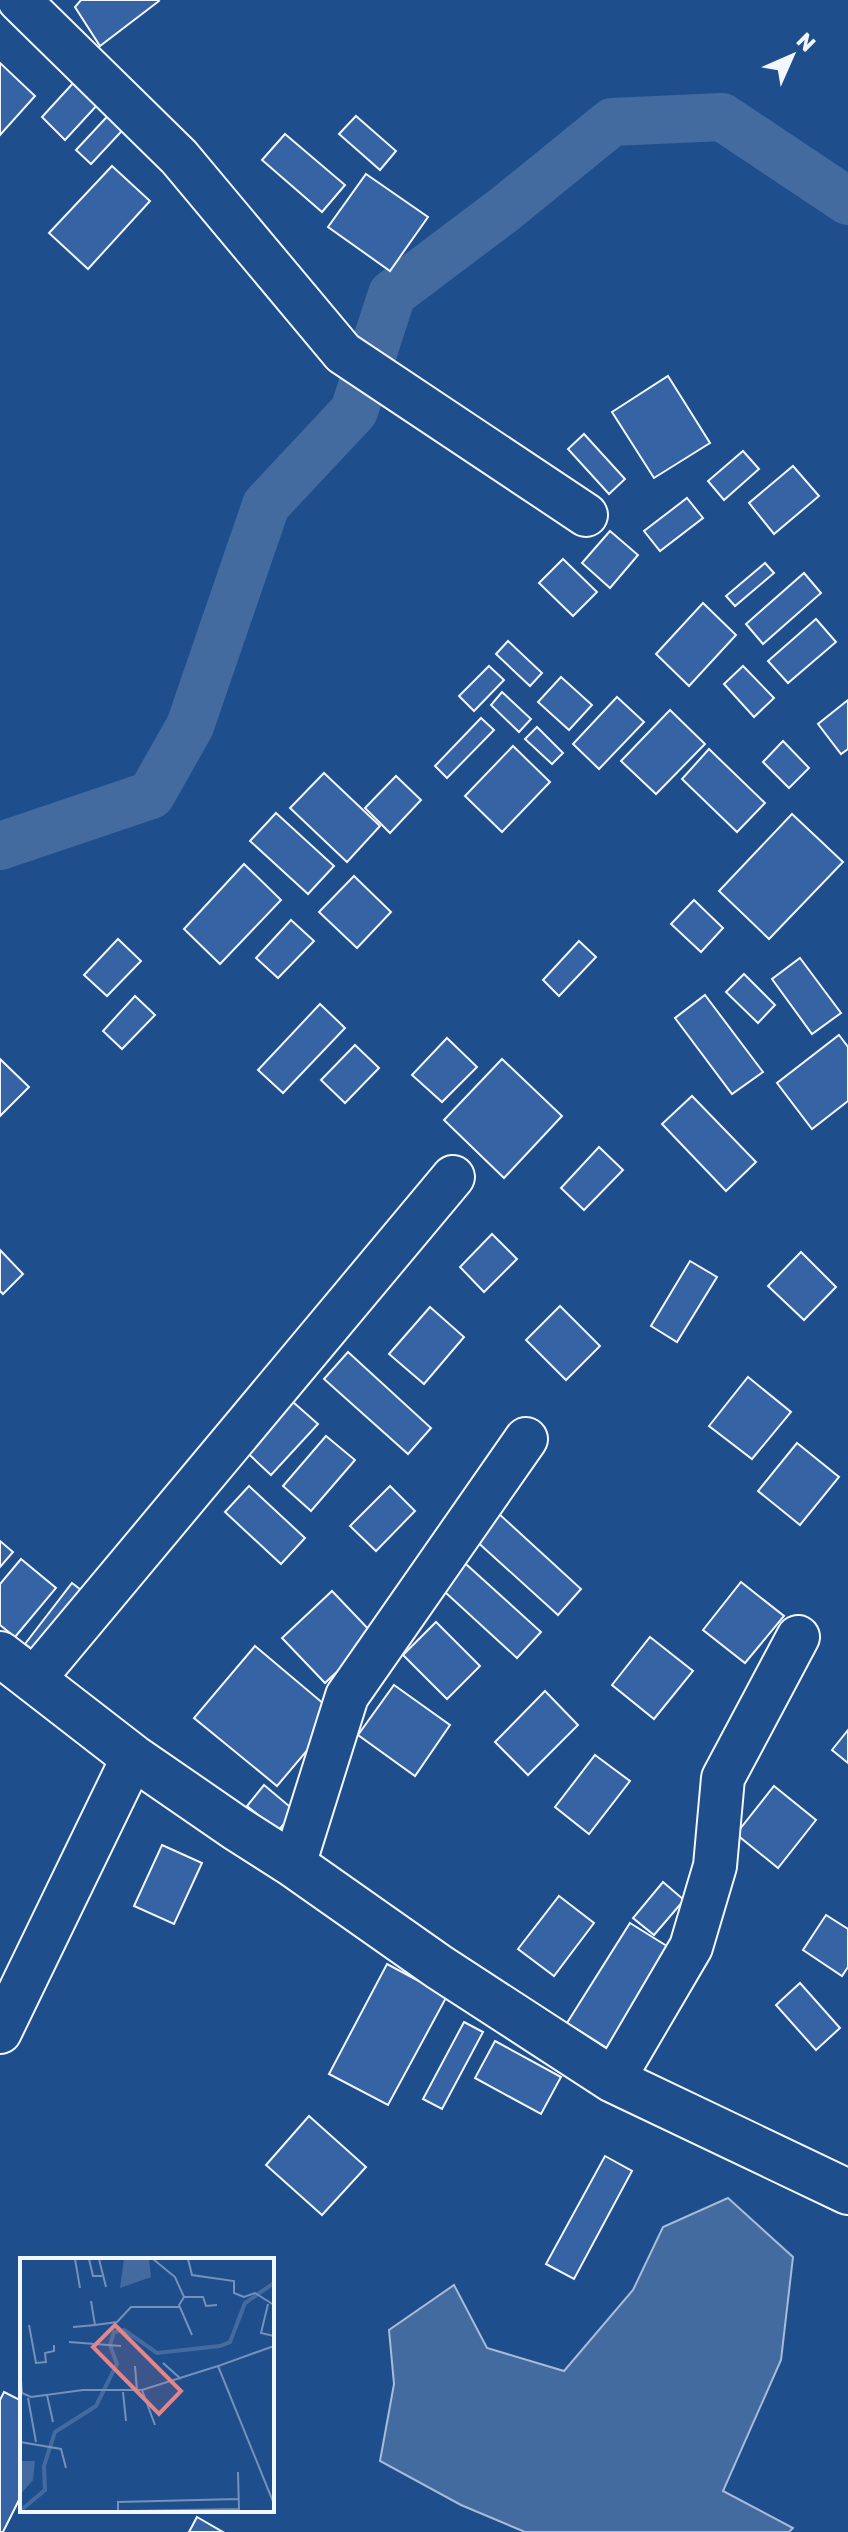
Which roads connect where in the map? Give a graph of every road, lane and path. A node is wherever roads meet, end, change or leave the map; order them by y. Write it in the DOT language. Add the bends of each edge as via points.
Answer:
graph roads {
  1 [pos="19,0"];
  2 [pos="586,515"];
  3 [pos="453,1177"];
  4 [pos="526,1439"];
  5 [pos="798,1637"];
  6 [pos="17,1667"];
  7 [pos="133,1757"];
  8 [pos="294,1865"];
  9 [pos="0,2032"];
  10 [pos="613,2080"];
  11 [pos="848,2192"];
  1 -- 2 [label="street" via="179,157 343,353"];
  3 -- 6 [label="street"];
  4 -- 8 [label="street" via="347,1696"];
  5 -- 10 [label="street" via="723,1778 715,1866 691,1947"];
  6 -- 7 [label="street"];
  7 -- 8 [label="street"];
  7 -- 9 [label="street"];
  8 -- 10 [label="street"];
  10 -- 11 [label="street"];
}
